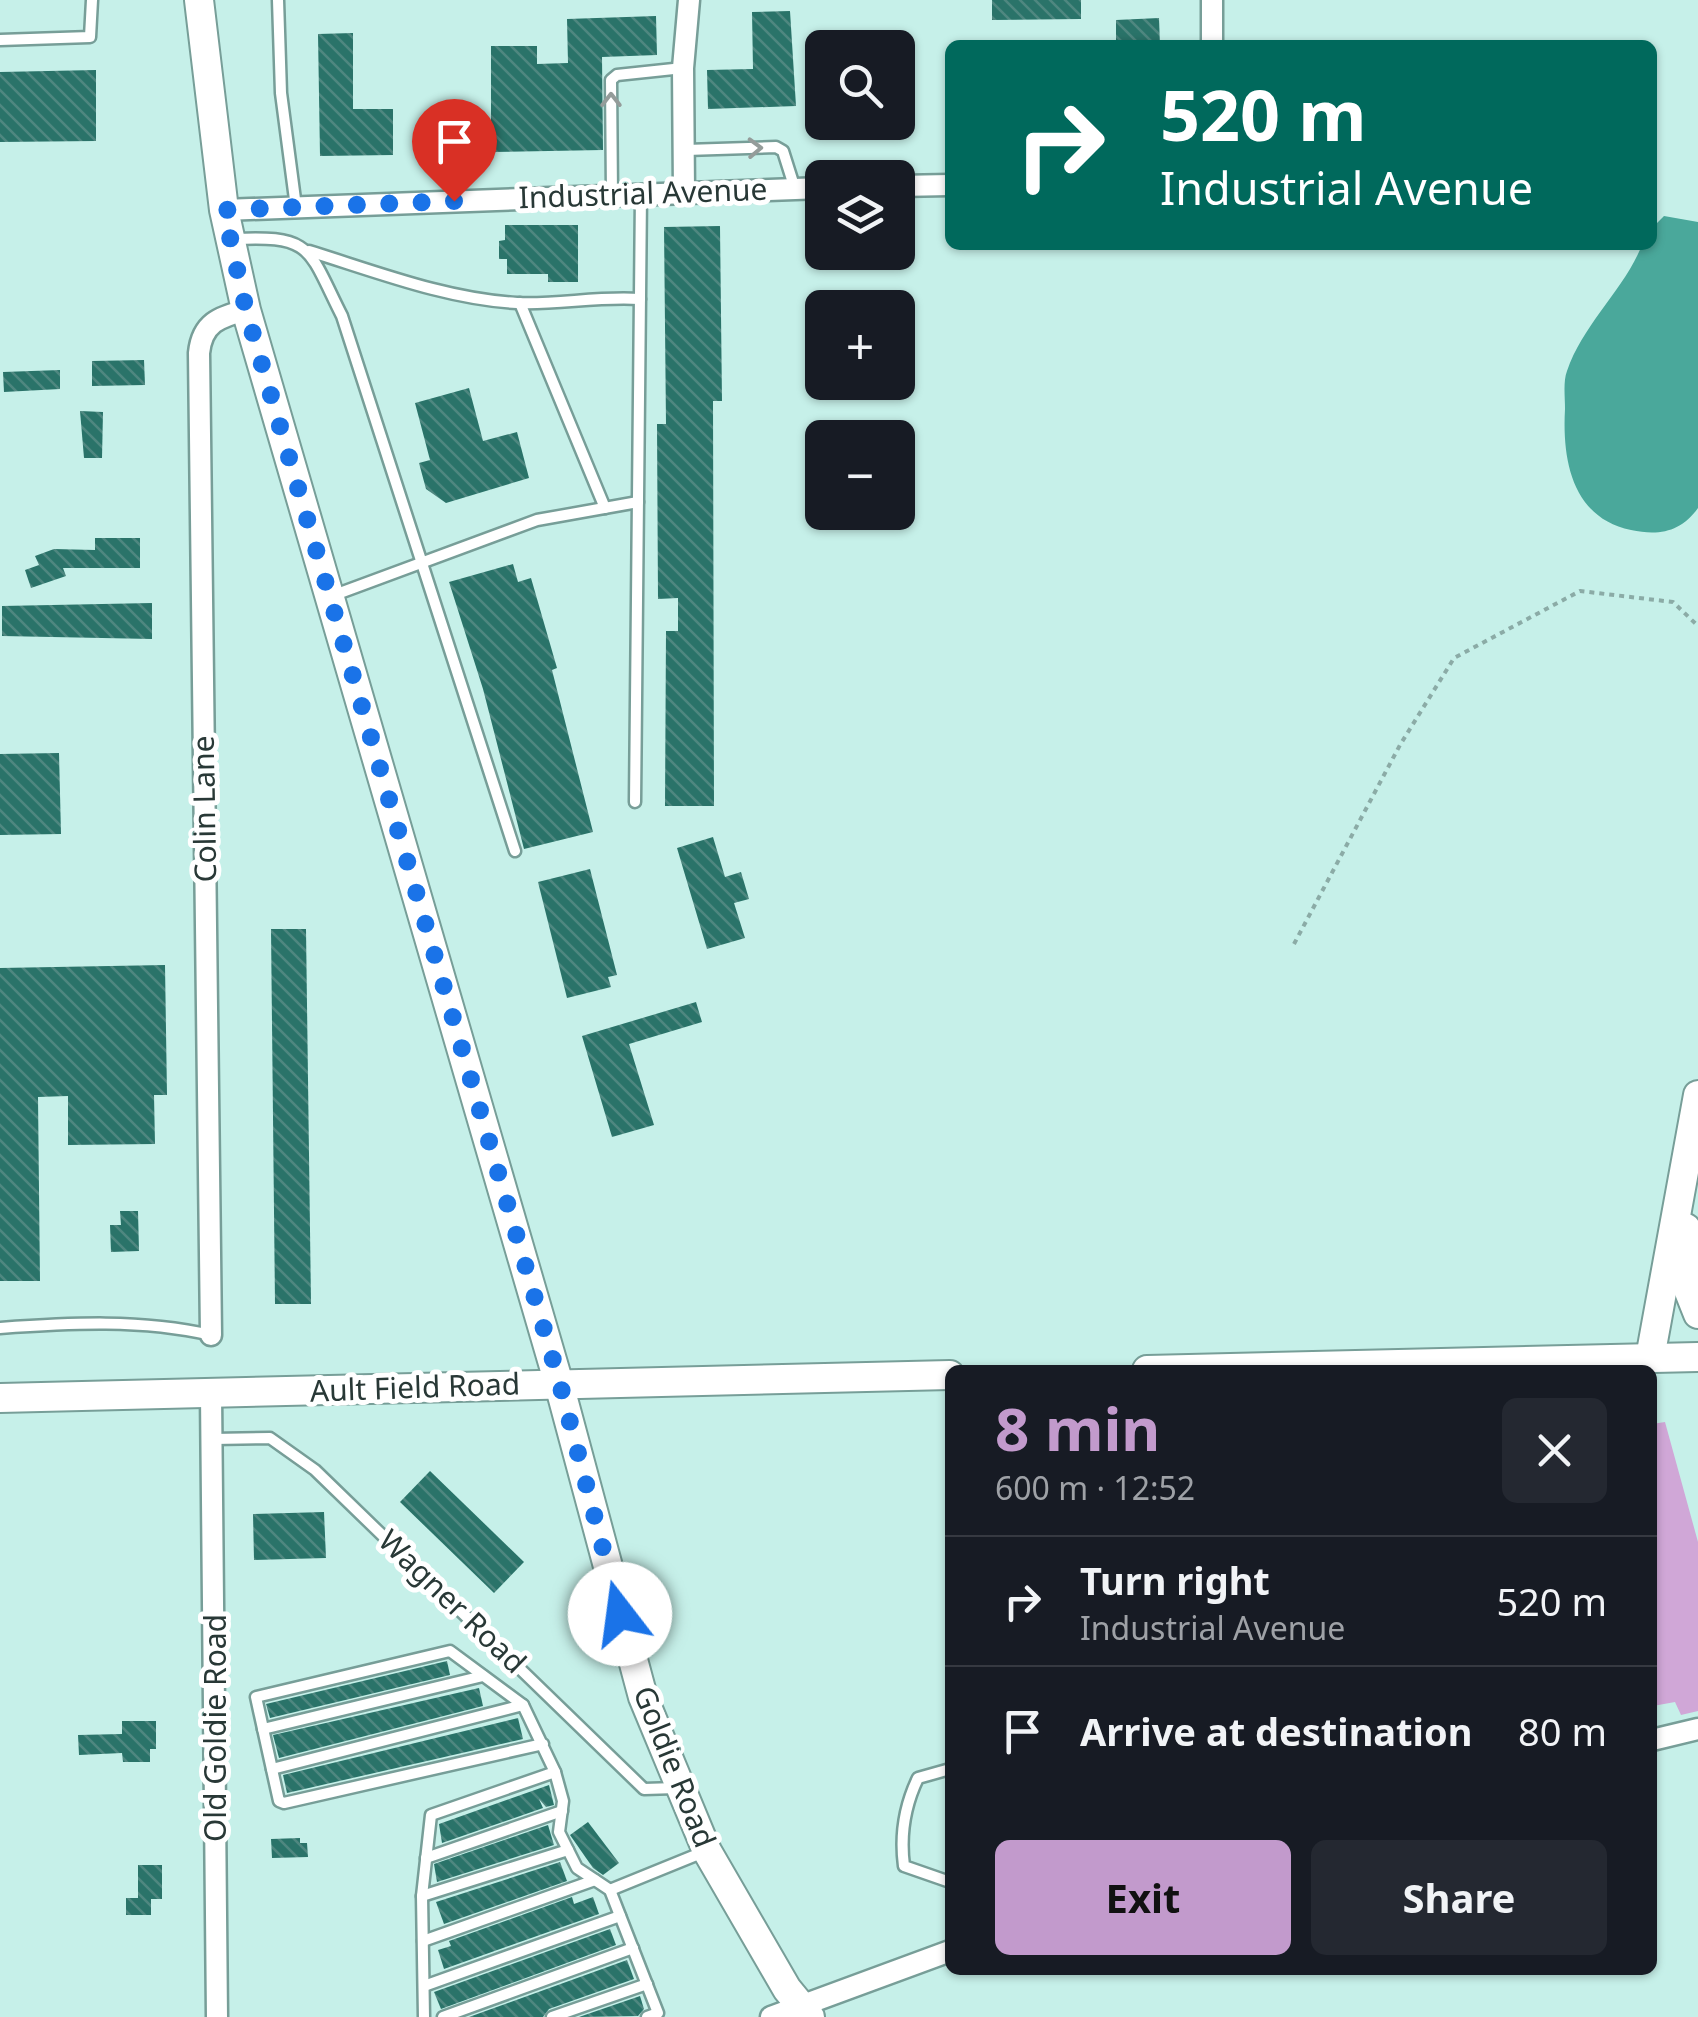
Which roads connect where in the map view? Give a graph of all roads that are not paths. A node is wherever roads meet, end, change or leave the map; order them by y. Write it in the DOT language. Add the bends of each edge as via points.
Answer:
graph roads {
  1 [pos="92,0"];
  2 [pos="199,0"];
  3 [pos="278,0"];
  4 [pos="689,0"];
  5 [pos="1212,0"];
  6 [pos="0,40"];
  7 [pos="1212,40"];
  8 [pos="683,68"];
  9 [pos="686,150"];
  10 [pos="945,185"];
  11 [pos="915,186"];
  12 [pos="795,189"];
  13 [pos="805,189"];
  14 [pos="684,192"];
  15 [pos="612,194"];
  16 [pos="641,194"];
  17 [pos="296,207"];
  18 [pos="224,210"];
  19 [pos="230,239"];
  20 [pos="309,252"];
  21 [pos="640,299"];
  22 [pos="520,303"];
  23 [pos="246,310"];
  24 [pos="638,502"];
  25 [pos="605,508"];
  26 [pos="421,560"];
  27 [pos="330,597"];
  28 [pos="636,802"];
  29 [pos="515,851"];
  30 [pos="1698,1094"];
  31 [pos="1684,1178"];
  32 [pos="1698,1314"];
  33 [pos="0,1328"];
  34 [pos="211,1336"];
  35 [pos="1698,1357"];
  36 [pos="1650,1358"];
  37 [pos="1356,1365"];
  38 [pos="945,1374"];
  39 [pos="560,1384"];
  40 [pos="211,1395"];
  41 [pos="0,1398"];
  42 [pos="213,1439"];
  43 [pos="483,1676"];
  44 [pos="523,1705"];
  45 [pos="1698,1728"];
  46 [pos="263,1729"];
  47 [pos="1657,1739"];
  48 [pos="543,1744"];
  49 [pos="272,1768"];
  50 [pos="945,1770"];
  51 [pos="555,1772"];
  52 [pos="678,1788"];
  53 [pos="562,1811"];
  54 [pos="568,1850"];
  55 [pos="707,1850"];
  56 [pos="426,1858"];
  57 [pos="595,1880"];
  58 [pos="945,1880"];
  59 [pos="610,1890"];
  60 [pos="422,1896"];
  61 [pos="620,1916"];
  62 [pos="423,1942"];
  63 [pos="633,1948"];
  64 [pos="945,1952"];
  65 [pos="647,1984"];
  66 [pos="424,1986"];
  67 [pos="806,2012"];
  68 [pos="217,2017"];
  69 [pos="424,2017"];
  70 [pos="442,2017"];
  71 [pos="552,2017"];
  72 [pos="647,2017"];
  73 [pos="771,2017"];
  1 -- 6 [label="lane" via="90,37"];
  2 -- 18 [label="street, Goldie Road"];
  3 -- 17 [label="lane" via="281,93"];
  4 -- 8 [label="street"];
  5 -- 7 [label="street"];
  8 -- 9 [label="street"];
  15 -- 8 [label="lane, one-way" via="611,80"];
  9 -- 12 [label="lane, one-way" via="776,147"];
  9 -- 14 [label="street"];
  10 -- 11 [label="street"];
  12 -- 13 [label="street, Industrial Avenue"];
  12 -- 14 [label="street, Industrial Avenue"];
  14 -- 16 [label="street, Industrial Avenue"];
  15 -- 16 [label="street, Industrial Avenue"];
  15 -- 17 [label="street, Industrial Avenue"];
  16 -- 21 [label="lane"];
  17 -- 18 [label="street, Industrial Avenue"];
  18 -- 19 [label="street, Goldie Road"];
  19 -- 20 [label="lane" via="294,240"];
  19 -- 23 [label="street, Goldie Road"];
  20 -- 22 [label="lane" via="457,296"];
  20 -- 26 [label="lane" via="342,316"];
  21 -- 22 [label="lane"];
  21 -- 24 [label="lane"];
  22 -- 25 [label="lane"];
  23 -- 27 [label="street, Goldie Road"];
  23 -- 34 [label="street, Colin Lane" via="219,317 204,330 199,353"];
  24 -- 25 [label="lane"];
  24 -- 28 [label="lane"];
  25 -- 26 [label="lane" via="538,520"];
  26 -- 27 [label="lane"];
  26 -- 29 [label="lane"];
  27 -- 39 [label="street, Goldie Road"];
  30 -- 31 [label="street"];
  31 -- 32 [label="street" via="1688,1289"];
  31 -- 36 [label="street"];
  33 -- 34 [label="lane" via="116,1324"];
  35 -- 36 [label="street"];
  36 -- 37 [label="street"];
  38 -- 39 [label="street, Ault Field Road"];
  39 -- 40 [label="street, Ault Field Road"];
  39 -- 52 [label="street, Goldie Road" via="643,1697"];
  40 -- 41 [label="street, Ault Field Road"];
  40 -- 42 [label="street"];
  42 -- 52 [label="lane, Wagner Road" via="270,1438 315,1470 644,1789"];
  42 -- 68 [label="street, Old Goldie Road"];
  43 -- 44 [label="lane"];
  43 -- 46 [label="lane"];
  43 -- 46 [label="lane" via="450,1650 256,1698"];
  44 -- 48 [label="lane"];
  44 -- 49 [label="lane"];
  45 -- 47 [label="street"];
  46 -- 49 [label="lane"];
  48 -- 49 [label="lane" via="292,1804 279,1801"];
  48 -- 51 [label="lane"];
  50 -- 58 [label="lane" via="918,1778 901,1845 904,1866"];
  51 -- 53 [label="lane"];
  51 -- 56 [label="lane" via="432,1815"];
  52 -- 55 [label="street, Goldie Road"];
  53 -- 54 [label="lane" via="560,1832"];
  53 -- 56 [label="lane"];
  54 -- 57 [label="lane"];
  54 -- 60 [label="lane"];
  55 -- 59 [label="lane"];
  55 -- 67 [label="street, Goldie Road"];
  56 -- 60 [label="lane"];
  57 -- 59 [label="lane"];
  57 -- 62 [label="lane"];
  59 -- 61 [label="lane"];
  60 -- 62 [label="lane"];
  61 -- 63 [label="lane"];
  61 -- 66 [label="lane"];
  62 -- 66 [label="lane"];
  63 -- 65 [label="lane"];
  63 -- 70 [label="lane"];
  64 -- 67 [label="street"];
  65 -- 71 [label="lane"];
  65 -- 72 [label="lane" via="658,2013"];
  66 -- 69 [label="lane"];
  67 -- 73 [label="street"];
}
